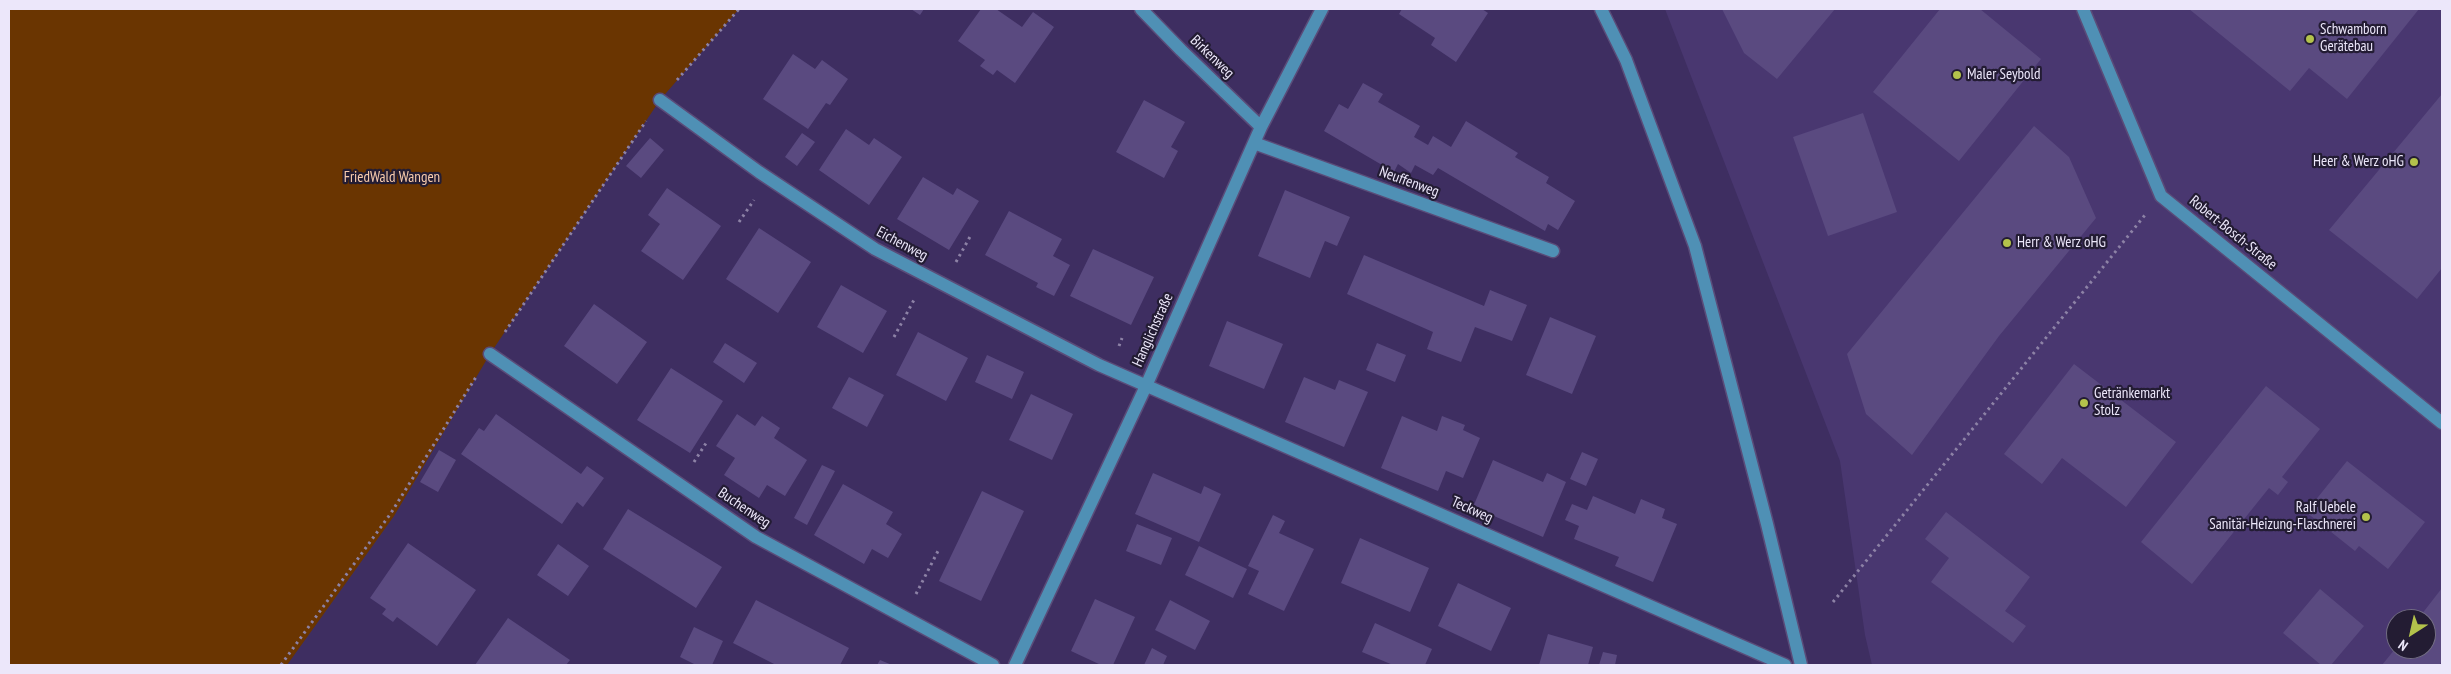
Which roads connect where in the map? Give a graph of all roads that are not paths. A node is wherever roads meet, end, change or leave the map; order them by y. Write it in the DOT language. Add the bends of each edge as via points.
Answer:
graph roads {
  1 [pos="1141,9"];
  2 [pos="1322,9"];
  3 [pos="1601,9"];
  4 [pos="2082,9"];
  5 [pos="660,100"];
  6 [pos="1262,127"];
  7 [pos="1254,144"];
  8 [pos="1553,251"];
  9 [pos="490,354"];
  10 [pos="1146,386"];
  11 [pos="2442,423"];
  12 [pos="993,665"];
  13 [pos="1015,665"];
  14 [pos="1785,665"];
  15 [pos="1801,665"];
  1 -- 6 [label="street, Birkenweg"];
  2 -- 6 [label="street, Hanglichstraße"];
  3 -- 15 [label="street" via="1626,60 1695,246 1768,524"];
  4 -- 11 [label="street, Robert-Bosch-Straße" via="2161,196"];
  5 -- 10 [label="street, Eichenweg" via="758,172 875,249 1100,366"];
  6 -- 7 [label="street, Hanglichstraße"];
  7 -- 8 [label="street, Neuffenweg"];
  7 -- 10 [label="street, Hanglichstraße"];
  9 -- 12 [label="street, Buchenweg" via="756,537"];
  10 -- 13 [label="street, Hanglichstraße"];
  10 -- 14 [label="street, Teckweg"];
}
